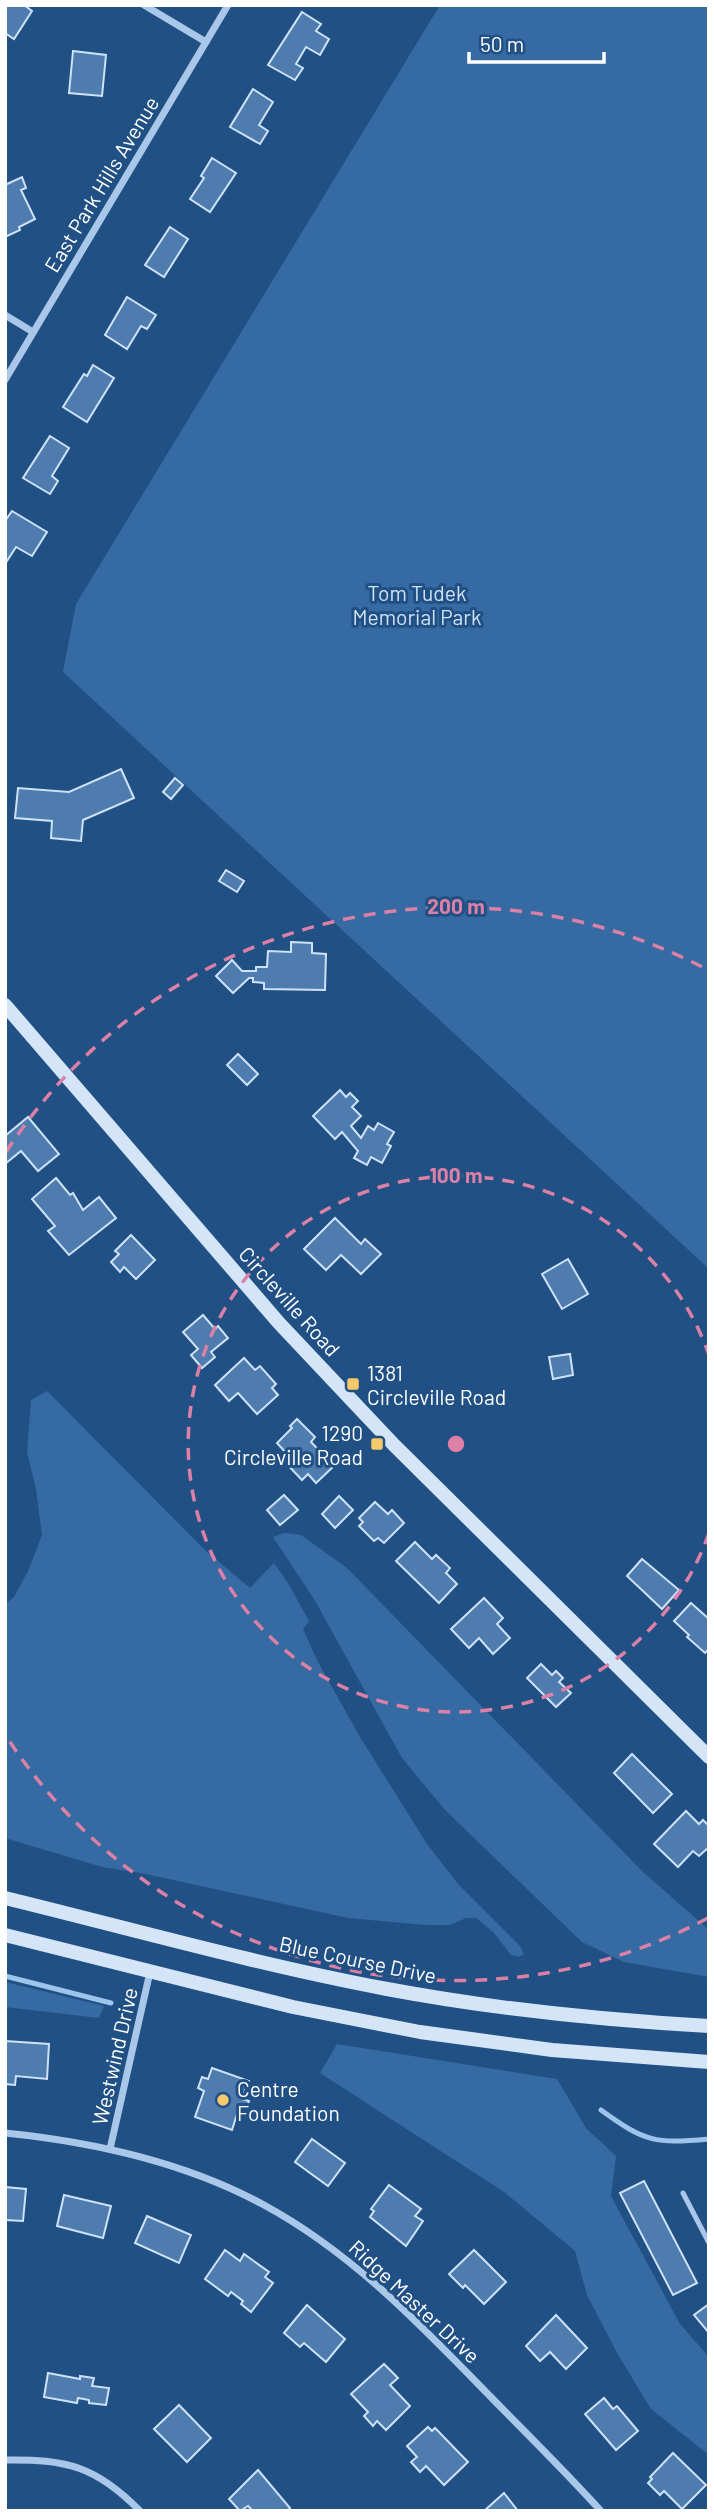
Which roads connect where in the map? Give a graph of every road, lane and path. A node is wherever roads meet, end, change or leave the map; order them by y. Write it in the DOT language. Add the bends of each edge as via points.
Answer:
graph roads {
  1 [pos="144,5"];
  2 [pos="228,5"];
  3 [pos="206,42"];
  4 [pos="5,315"];
  5 [pos="33,332"];
  6 [pos="5,380"];
  7 [pos="5,1005"];
  8 [pos="709,1757"];
  9 [pos="5,1898"];
  10 [pos="5,1935"];
  11 [pos="150,1970"];
  12 [pos="709,2026"];
  13 [pos="709,2062"];
  14 [pos="5,2133"];
  15 [pos="110,2148"];
  16 [pos="682,2193"];
  17 [pos="709,2243"];
  18 [pos="5,2460"];
  19 [pos="140,2511"];
  20 [pos="601,2511"];
  1 -- 3 [label="street"];
  2 -- 3 [label="street, East Park Hills Avenue"];
  3 -- 5 [label="street, East Park Hills Avenue"];
  4 -- 5 [label="street"];
  5 -- 6 [label="street, East Park Hills Avenue"];
  7 -- 8 [label="main road, Circleville Road" via="288,1334"];
  9 -- 12 [label="main road, Blue Course Drive" via="389,1989 584,2017"];
  10 -- 11 [label="main road"];
  11 -- 13 [label="main road" via="293,2007 420,2032 552,2050"];
  11 -- 15 [label="street, Westwind Drive"];
  14 -- 15 [label="street, Ridge Master Drive"];
  15 -- 20 [label="street, Ridge Master Drive" via="197,2175 263,2204 310,2232 426,2330"];
  16 -- 17 [label="lane"];
  18 -- 19 [label="street" via="40,2459 89,2471"];
}
